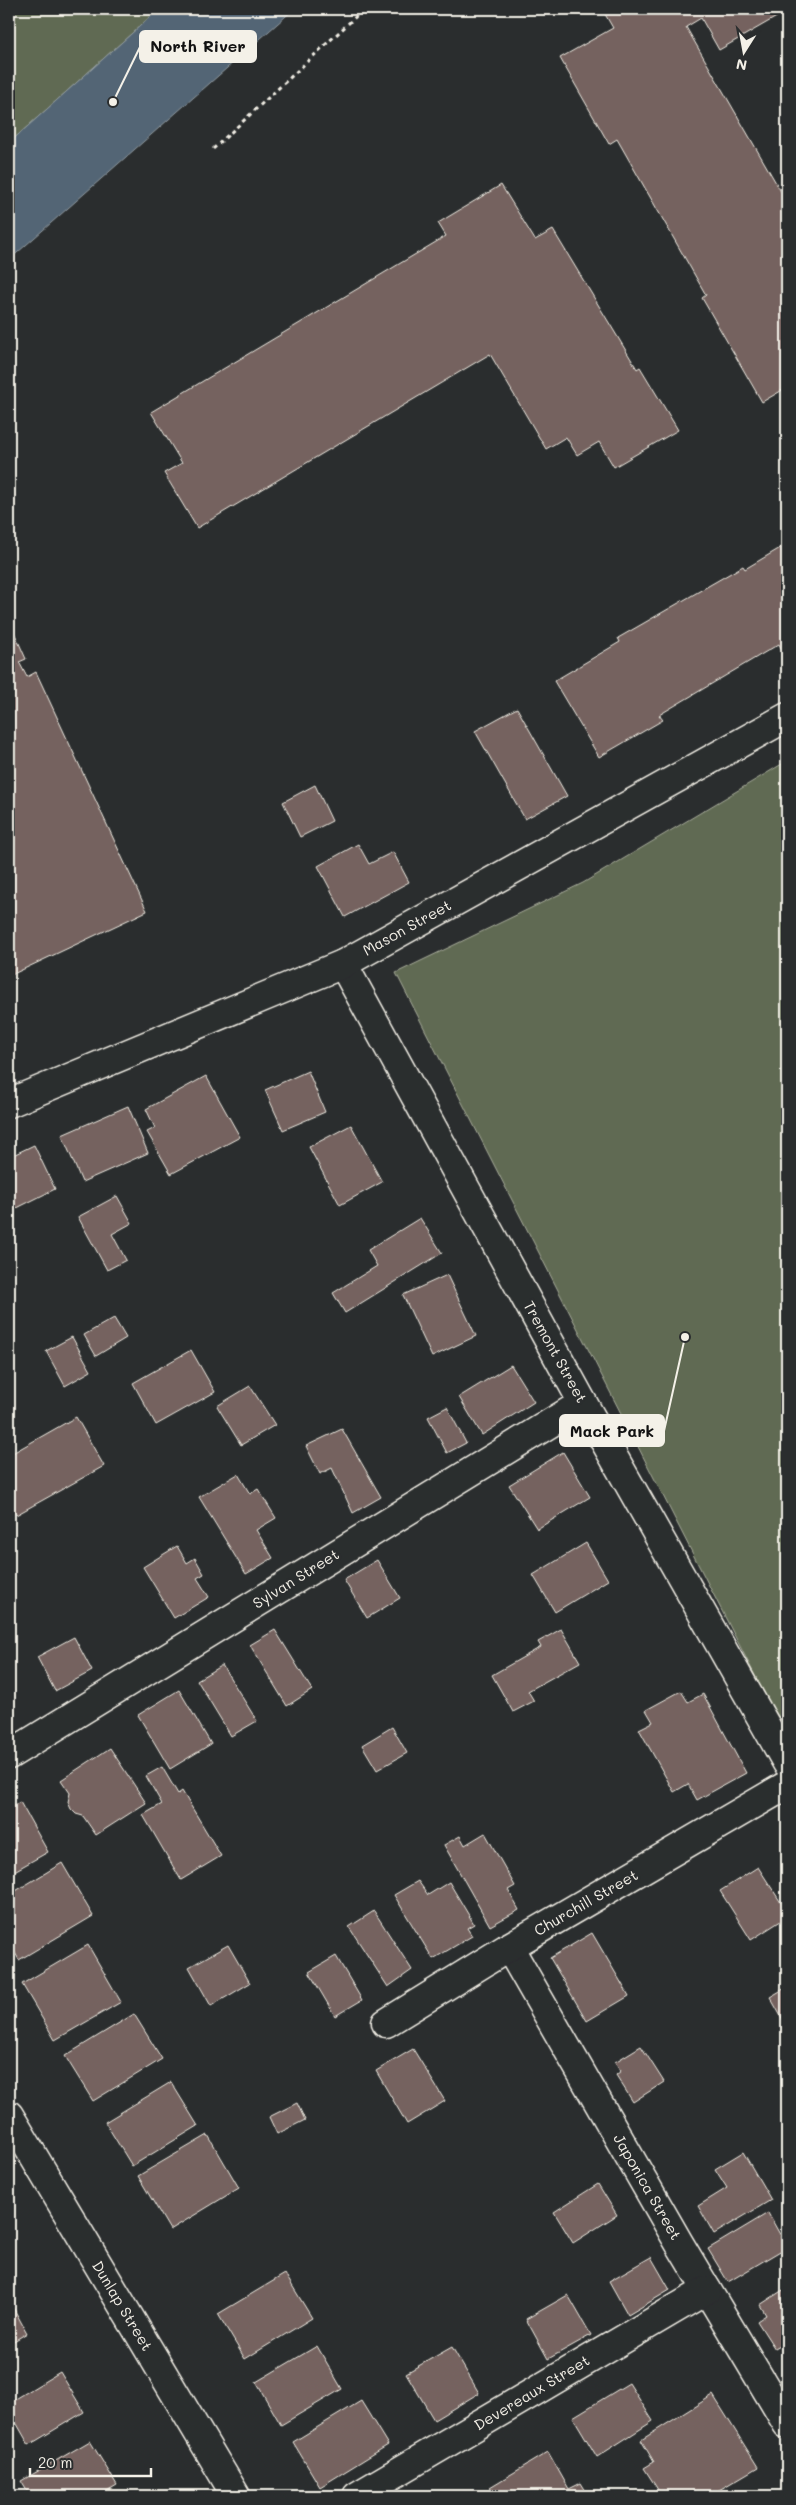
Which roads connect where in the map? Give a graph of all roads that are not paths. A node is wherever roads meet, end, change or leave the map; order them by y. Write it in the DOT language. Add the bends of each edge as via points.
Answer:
graph roads {
  1 [pos="787,717"];
  2 [pos="343,964"];
  3 [pos="9,1103"];
  4 [pos="582,1403"];
  5 [pos="9,1755"];
  6 [pos="787,1763"];
  7 [pos="787,1785"];
  8 [pos="508,1947"];
  9 [pos="386,2024"];
  10 [pos="9,2115"];
  11 [pos="707,2290"];
  12 [pos="787,2424"];
  13 [pos="236,2496"];
  14 [pos="357,2496"];
  1 -- 2 [label="street, Mason Street"];
  2 -- 3 [label="street, Mason Street"];
  2 -- 4 [label="street, Tremont Street"];
  4 -- 5 [label="street, Sylvan Street"];
  4 -- 6 [label="street, Tremont Street"];
  7 -- 8 [label="street, Churchill Street"];
  8 -- 9 [label="street, Churchill Street"];
  8 -- 11 [label="street, Japonica Street"];
  10 -- 13 [label="street, Dunlap Street"];
  11 -- 12 [label="street, Japonica Street"];
  11 -- 14 [label="street, Devereaux Street"];
}
